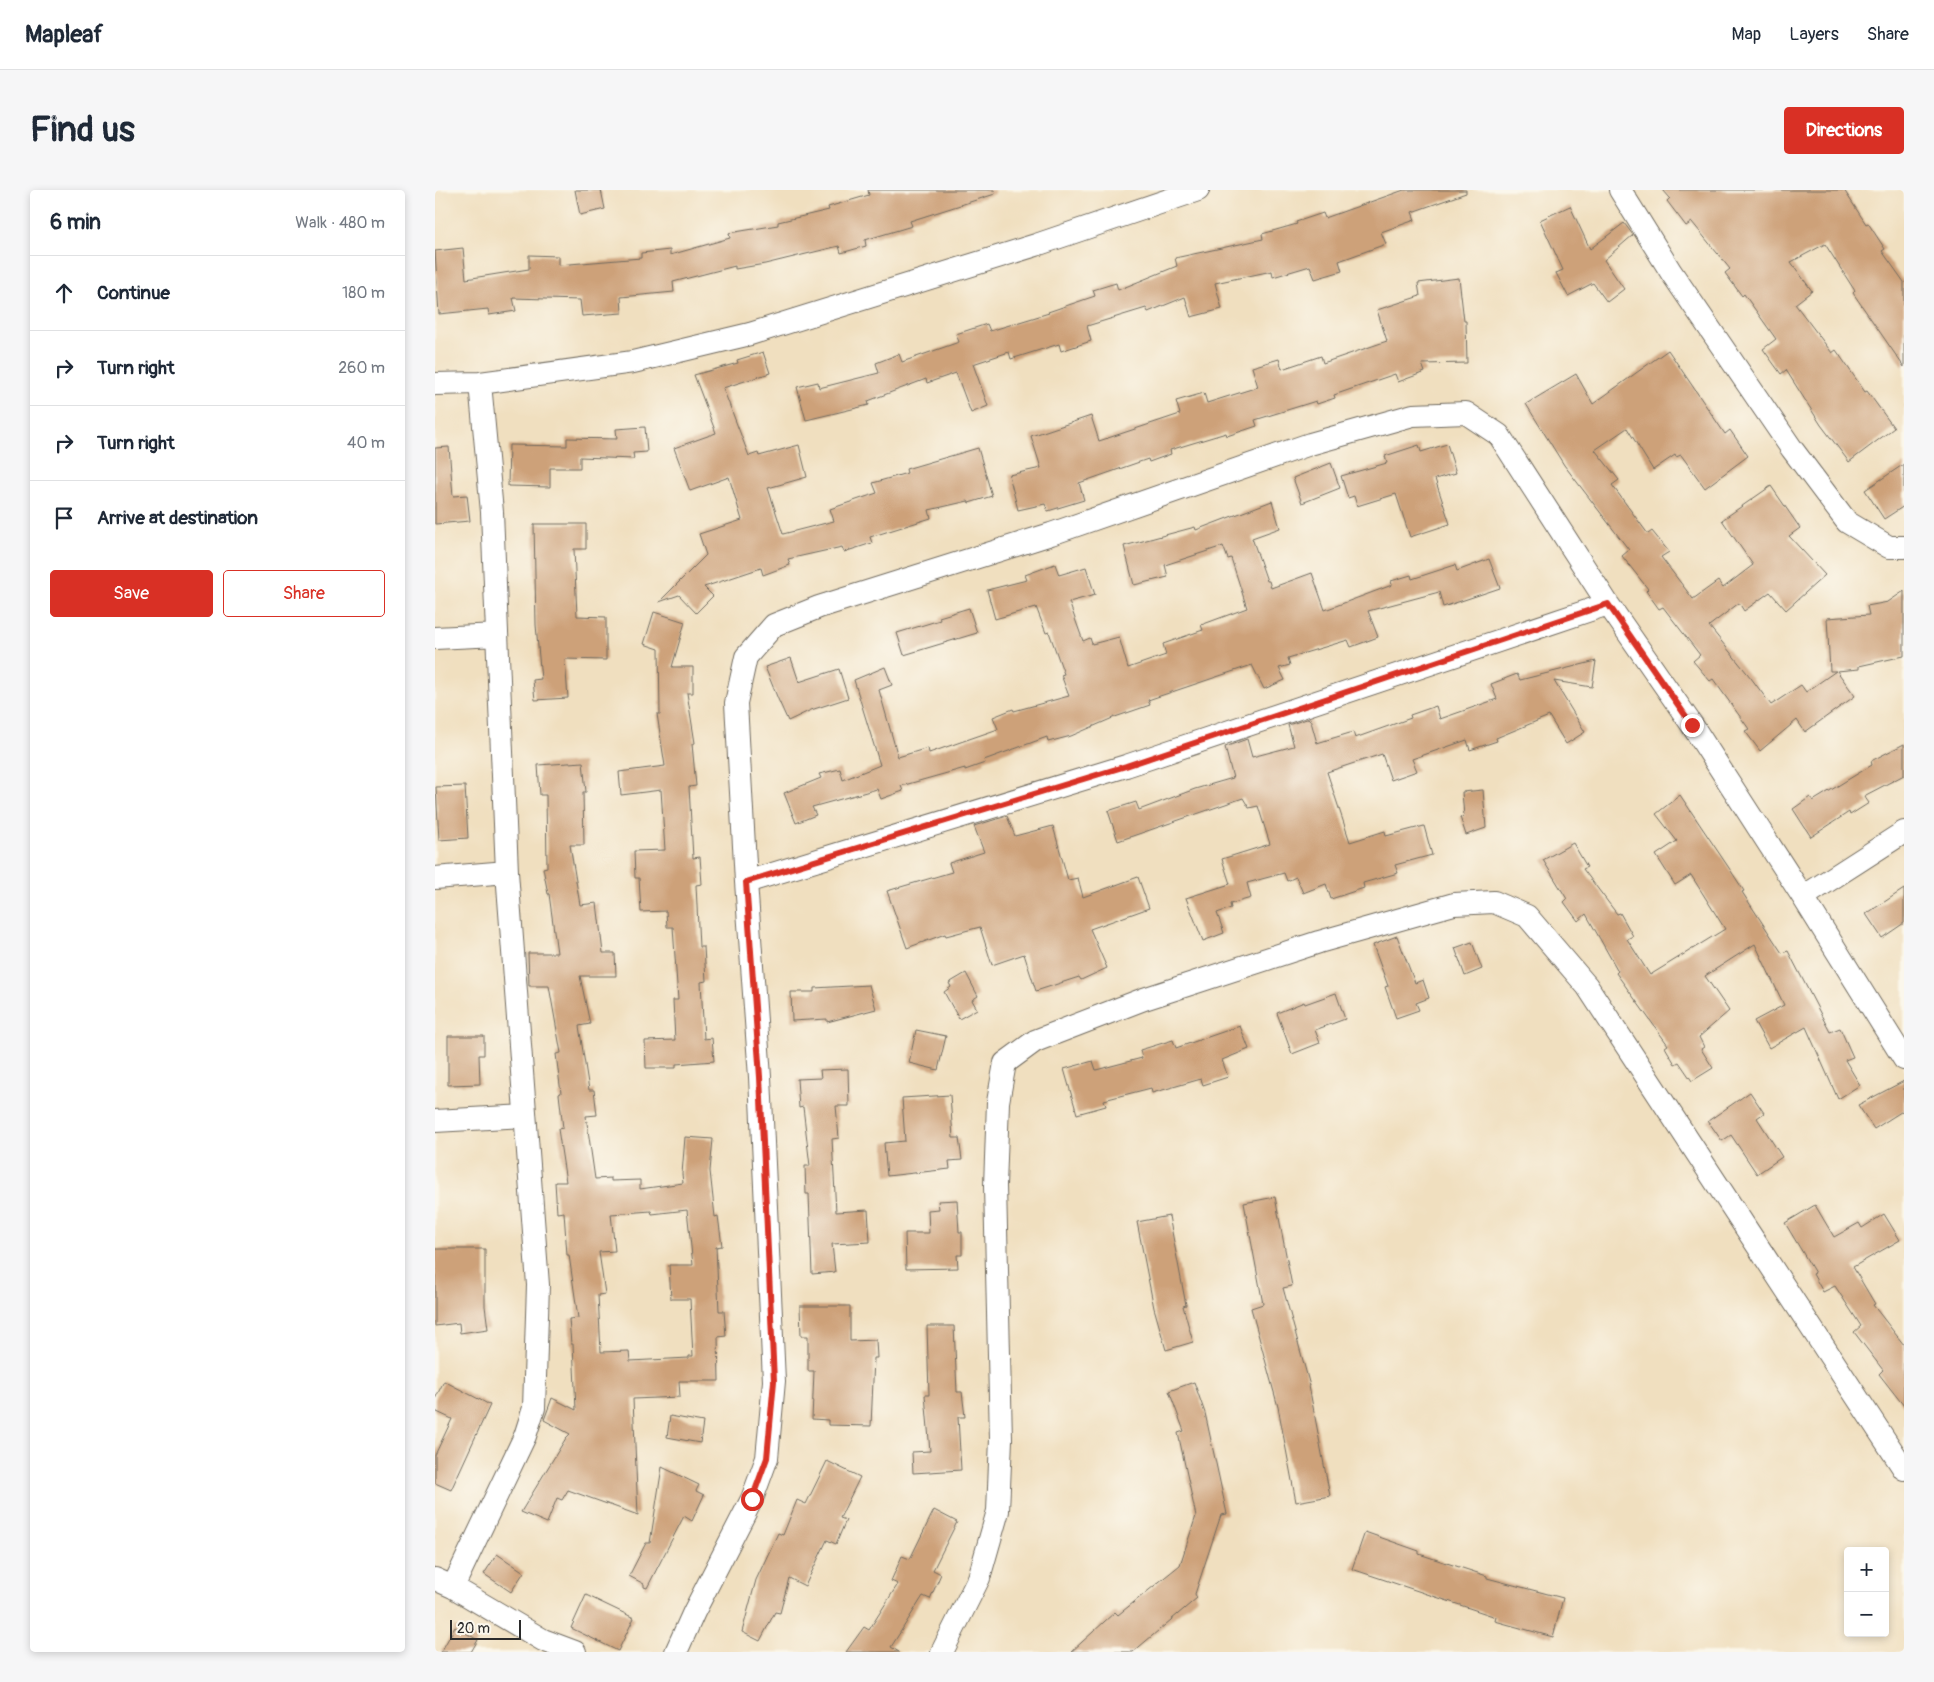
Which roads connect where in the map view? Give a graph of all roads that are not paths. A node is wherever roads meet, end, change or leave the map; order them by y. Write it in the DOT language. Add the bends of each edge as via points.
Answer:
graph roads {
  1 [pos="1198,190"];
  2 [pos="1620,190"];
  3 [pos="480,382"];
  4 [pos="435,384"];
  5 [pos="1904,547"];
  6 [pos="1608,604"];
  7 [pos="497,634"];
  8 [pos="435,638"];
  9 [pos="1904,832"];
  10 [pos="507,872"];
  11 [pos="435,878"];
  12 [pos="746,882"];
  13 [pos="1803,897"];
  14 [pos="1904,1059"];
  15 [pos="525,1116"];
  16 [pos="435,1121"];
  17 [pos="1904,1469"];
  18 [pos="444,1582"];
  19 [pos="575,1652"];
  20 [pos="676,1652"];
  21 [pos="942,1652"];
  1 -- 3 [label="street" via="1037,246 750,334 633,362"];
  2 -- 5 [label="street" via="1671,272 1781,433 1847,522 1889,547"];
  3 -- 4 [label="street"];
  3 -- 7 [label="street" via="492,512"];
  6 -- 12 [label="street" via="1126,766"];
  6 -- 12 [label="street" via="1499,435 1466,413 1413,415 1310,444 1051,534 819,607 775,625 746,657 736,703"];
  6 -- 13 [label="street" via="1692,725"];
  7 -- 8 [label="street"];
  7 -- 10 [label="street"];
  9 -- 13 [label="street"];
  10 -- 11 [label="street"];
  10 -- 15 [label="street"];
  12 -- 20 [label="street" via="760,1077 774,1381 767,1458 752,1499"];
  13 -- 14 [label="street"];
  15 -- 16 [label="street"];
  15 -- 18 [label="street" via="538,1285 534,1408 525,1436"];
  17 -- 21 [label="street" via="1587,986 1527,916 1494,902 1453,904 1319,942 1144,999 1035,1041 1005,1063 998,1102 995,1186 1001,1439 998,1511 979,1578"];
  18 -- 19 [label="street" via="543,1640"];
}
